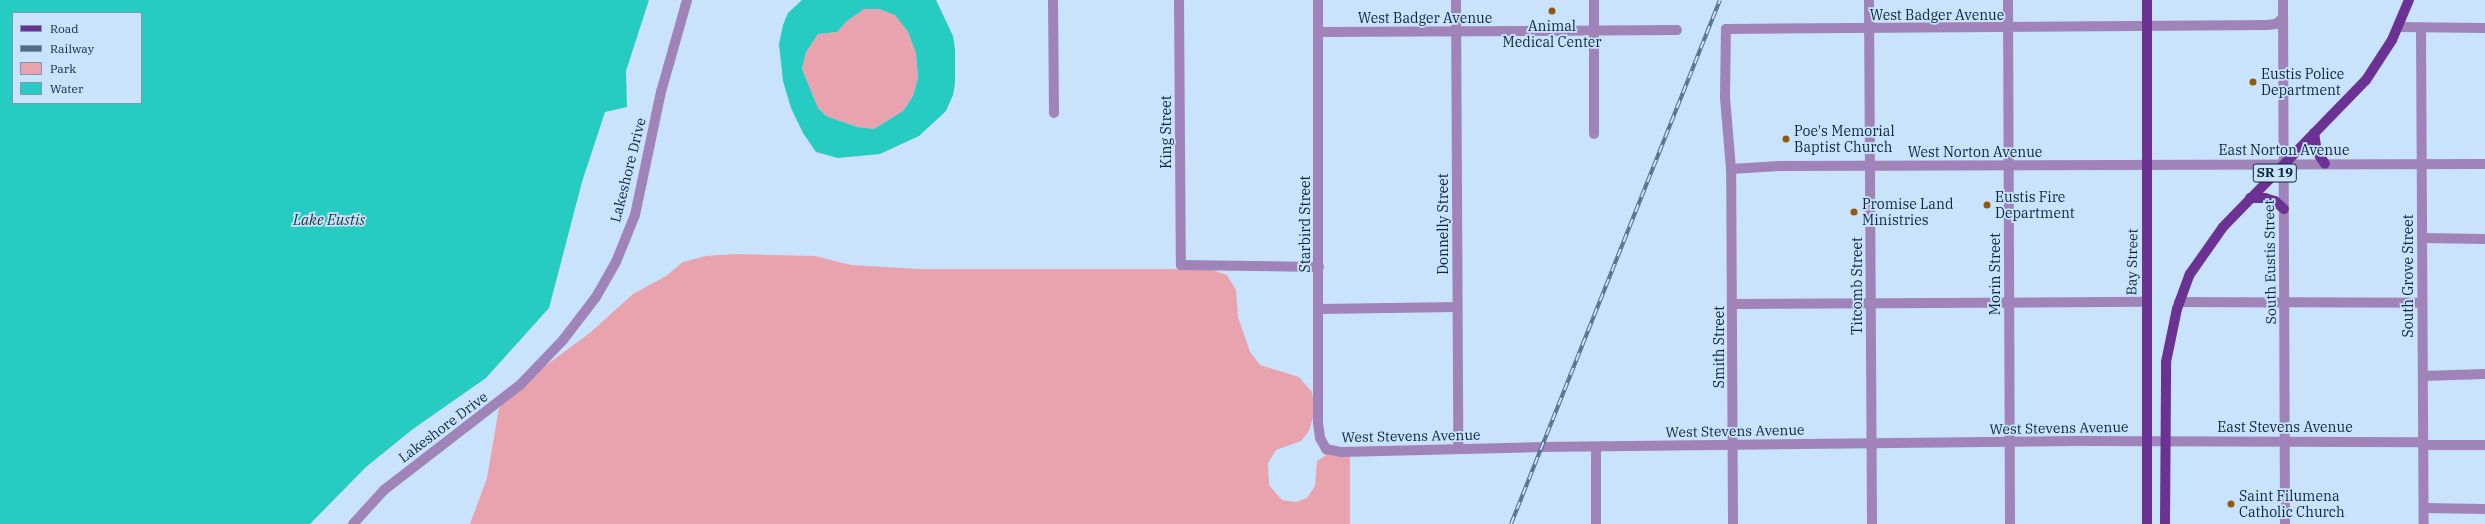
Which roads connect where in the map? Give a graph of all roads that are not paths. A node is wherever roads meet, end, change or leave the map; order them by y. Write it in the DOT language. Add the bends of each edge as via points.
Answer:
graph roads {
  1 [pos="687,0"];
  2 [pos="1052,0"];
  3 [pos="1179,0"];
  4 [pos="1318,0"];
  5 [pos="1456,0"];
  6 [pos="1594,0"];
  7 [pos="1869,0"];
  8 [pos="2008,0"];
  9 [pos="2147,0"];
  10 [pos="2282,0"];
  11 [pos="2409,0"];
  12 [pos="2283,18"];
  13 [pos="2147,27"];
  14 [pos="2398,27"];
  15 [pos="2421,28"];
  16 [pos="2485,28"];
  17 [pos="1726,29"];
  18 [pos="1869,29"];
  19 [pos="2008,29"];
  20 [pos="1595,30"];
  21 [pos="1677,30"];
  22 [pos="1318,32"];
  23 [pos="1456,32"];
  24 [pos="1054,113"];
  25 [pos="2314,133"];
  26 [pos="1594,134"];
  27 [pos="2421,163"];
  28 [pos="2283,164"];
  29 [pos="2325,164"];
  30 [pos="2485,164"];
  31 [pos="2147,165"];
  32 [pos="1870,167"];
  33 [pos="2008,167"];
  34 [pos="1731,170"];
  35 [pos="2250,198"];
  36 [pos="2284,209"];
  37 [pos="2422,238"];
  38 [pos="2485,239"];
  39 [pos="1319,267"];
  40 [pos="2146,302"];
  41 [pos="2179,302"];
  42 [pos="2285,302"];
  43 [pos="2422,303"];
  44 [pos="1733,304"];
  45 [pos="1872,304"];
  46 [pos="2009,304"];
  47 [pos="1457,307"];
  48 [pos="1319,309"];
  49 [pos="2485,374"];
  50 [pos="2423,376"];
  51 [pos="2147,440"];
  52 [pos="2165,440"];
  53 [pos="2286,441"];
  54 [pos="2010,442"];
  55 [pos="2423,443"];
  56 [pos="1871,444"];
  57 [pos="1733,445"];
  58 [pos="2485,445"];
  59 [pos="1324,447"];
  60 [pos="1596,448"];
  61 [pos="1458,449"];
  62 [pos="2424,508"];
  63 [pos="2485,508"];
  64 [pos="353,524"];
  65 [pos="1596,524"];
  66 [pos="1733,524"];
  67 [pos="1872,524"];
  68 [pos="2010,524"];
  69 [pos="2147,524"];
  70 [pos="2165,524"];
  71 [pos="2285,524"];
  72 [pos="2424,524"];
  1 -- 64 [label="street, Lakeshore Drive" via="661,92 635,215 616,262 596,297 563,340 521,384 384,490"];
  2 -- 24 [label="street"];
  3 -- 39 [label="street, King Street" via="1181,265"];
  4 -- 22 [label="street, Starbird Street"];
  5 -- 23 [label="street, Donnelly Street"];
  6 -- 20 [label="street"];
  7 -- 18 [label="street, Titcomb Street"];
  8 -- 19 [label="street, Morin Street"];
  9 -- 13 [label="main road, Bay Street"];
  10 -- 12 [label="street, South Eustis Street"];
  11 -- 14 [label="main road, SR 19"];
  12 -- 13 [label="street, West Badger Avenue" via="2276,24 2267,25"];
  12 -- 28 [label="street, South Eustis Street"];
  13 -- 19 [label="street, West Badger Avenue"];
  13 -- 31 [label="main road, Bay Street"];
  14 -- 15 [label="street"];
  14 -- 25 [label="main road, SR 19" via="2366,80"];
  15 -- 16 [label="street"];
  15 -- 27 [label="street, South Grove Street"];
  17 -- 18 [label="street, West Badger Avenue"];
  17 -- 34 [label="street, Smith Street" via="1725,97"];
  18 -- 19 [label="street, West Badger Avenue"];
  18 -- 32 [label="street, Titcomb Street"];
  19 -- 33 [label="street, Morin Street"];
  20 -- 21 [label="street, West Badger Avenue"];
  20 -- 23 [label="street, West Badger Avenue"];
  20 -- 26 [label="street"];
  22 -- 23 [label="street, West Badger Avenue"];
  22 -- 39 [label="street, Starbird Street"];
  23 -- 47 [label="street, Donnelly Street"];
  25 -- 28 [label="main road, SR 19"];
  25 -- 29 [label="main road" via="2317,152"];
  27 -- 29 [label="street, East Norton Avenue"];
  27 -- 30 [label="street, East Norton Avenue"];
  27 -- 37 [label="street, South Grove Street"];
  28 -- 29 [label="street, East Norton Avenue"];
  28 -- 31 [label="street, East Norton Avenue"];
  28 -- 35 [label="main road, SR 19"];
  28 -- 36 [label="street, South Eustis Street"];
  31 -- 33 [label="street, West Norton Avenue"];
  31 -- 40 [label="main road, Bay Street"];
  32 -- 33 [label="street, West Norton Avenue"];
  32 -- 34 [label="street, West Norton Avenue" via="1779,166"];
  32 -- 45 [label="street, Titcomb Street"];
  33 -- 46 [label="street, Morin Street"];
  34 -- 44 [label="street, Smith Street"];
  35 -- 36 [label="main road" via="2267,198"];
  35 -- 41 [label="main road, SR 19" via="2209,244 2190,274"];
  36 -- 42 [label="street, South Eustis Street"];
  37 -- 38 [label="street"];
  37 -- 43 [label="street, South Grove Street"];
  39 -- 48 [label="street, Starbird Street"];
  40 -- 46 [label="street"];
  40 -- 51 [label="main road, Bay Street"];
  41 -- 42 [label="street"];
  41 -- 52 [label="main road, SR 19" via="2171,330 2164,384"];
  42 -- 43 [label="street"];
  42 -- 53 [label="street, South Eustis Street"];
  43 -- 50 [label="street, South Grove Street"];
  44 -- 45 [label="street"];
  44 -- 57 [label="street, Smith Street"];
  45 -- 46 [label="street"];
  45 -- 56 [label="street, Titcomb Street"];
  46 -- 54 [label="street, Morin Street"];
  47 -- 48 [label="street"];
  47 -- 61 [label="street, Donnelly Street"];
  48 -- 59 [label="street, Starbird Street" via="1318,423"];
  49 -- 50 [label="street"];
  50 -- 55 [label="street, South Grove Street"];
  51 -- 52 [label="street, East Stevens Avenue"];
  51 -- 54 [label="street, West Stevens Avenue"];
  51 -- 69 [label="main road, Bay Street"];
  52 -- 53 [label="street, East Stevens Avenue"];
  52 -- 70 [label="main road, SR 19"];
  53 -- 55 [label="street, East Stevens Avenue"];
  53 -- 71 [label="street, South Eustis Street"];
  54 -- 56 [label="street, West Stevens Avenue"];
  54 -- 68 [label="street, Morin Street"];
  55 -- 58 [label="street, East Stevens Avenue"];
  55 -- 62 [label="street, South Grove Street"];
  56 -- 57 [label="street, West Stevens Avenue"];
  56 -- 67 [label="street, Titcomb Street"];
  57 -- 60 [label="street, West Stevens Avenue"];
  57 -- 66 [label="street, Smith Street"];
  59 -- 61 [label="street, West Stevens Avenue" via="1341,452"];
  60 -- 61 [label="street, West Stevens Avenue"];
  60 -- 65 [label="street"];
  62 -- 63 [label="street"];
  62 -- 72 [label="street, South Grove Street"];
}
